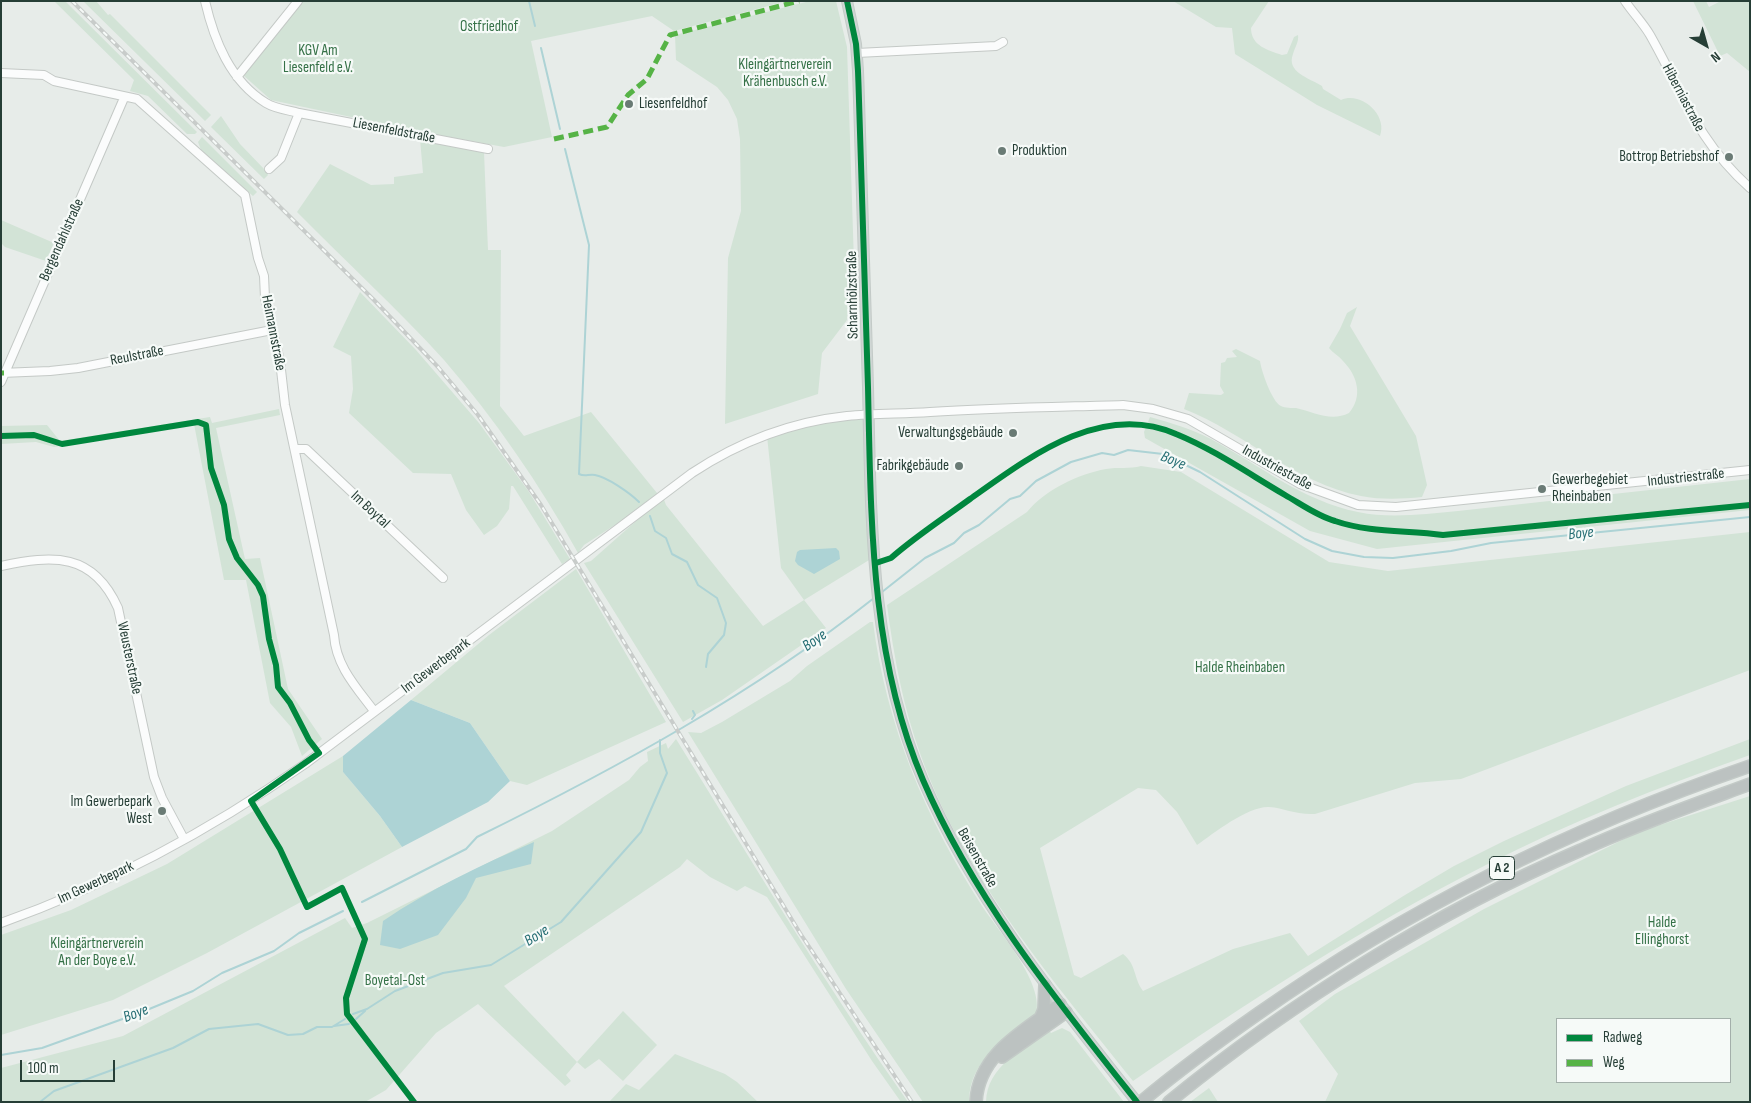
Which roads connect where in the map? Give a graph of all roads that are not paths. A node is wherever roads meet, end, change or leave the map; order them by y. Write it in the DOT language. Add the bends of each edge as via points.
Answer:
graph roads {
  1 [pos="204,1"];
  2 [pos="298,1"];
  3 [pos="846,1"];
  4 [pos="1625,1"];
  5 [pos="1003,42"];
  6 [pos="857,53"];
  7 [pos="1,73"];
  8 [pos="237,77"];
  9 [pos="124,98"];
  10 [pos="300,113"];
  11 [pos="488,149"];
  12 [pos="269,169"];
  13 [pos="1750,188"];
  14 [pos="272,330"];
  15 [pos="3,373"];
  16 [pos="1,382"];
  17 [pos="868,416"];
  18 [pos="295,449"];
  19 [pos="1750,470"];
  20 [pos="1,566"];
  21 [pos="443,578"];
  22 [pos="878,594"];
  23 [pos="374,711"];
  24 [pos="1750,766"];
  25 [pos="1750,784"];
  26 [pos="184,839"];
  27 [pos="1,924"];
  28 [pos="1045,985"];
  29 [pos="1063,1008"];
  30 [pos="1040,1019"];
  31 [pos="1176,1098"];
  32 [pos="1140,1101"];
  33 [pos="976,1102"];
  34 [pos="984,1102"];
  35 [pos="1169,1102"];
  1 -- 8 [label="street, Liesenfeldstraße" via="216,41"];
  2 -- 8 [label="street"];
  3 -- 6 [label="main road, Scharnhölzstraße"];
  4 -- 13 [label="street, Hiberniastraße" via="1650,35 1702,133"];
  5 -- 6 [label="street" via="996,46"];
  6 -- 17 [label="main road, Scharnhölzstraße"];
  7 -- 9 [label="street, Heimannstraße" via="44,75 54,81"];
  8 -- 10 [label="street, Liesenfeldstraße" via="266,103"];
  9 -- 14 [label="street, Heimannstraße" via="137,99 146,106 245,195 264,276 264,298"];
  9 -- 15 [label="street, Bergendahlstraße"];
  10 -- 11 [label="street, Liesenfeldstraße"];
  10 -- 12 [label="street" via="281,158"];
  14 -- 15 [label="street, Reulstraße" via="78,368"];
  14 -- 18 [label="street, Heimannstraße"];
  15 -- 16 [label="street, Bergendahlstraße"];
  17 -- 19 [label="street, Industriestraße" via="1123,404 1137,406 1188,419 1300,484 1358,505 1396,508"];
  17 -- 22 [label="main road, Scharnhölzstraße"];
  17 -- 23 [label="street, Im Gewerbepark" via="819,420 784,429 738,446 710,461"];
  18 -- 21 [label="street, Im Boytal" via="306,449"];
  18 -- 23 [label="street, Heimannstraße" via="337,656 342,668"];
  20 -- 26 [label="street, Weusterstraße" via="40,558 68,561 97,577 114,598 154,777"];
  22 -- 28 [label="main road, Beisenstraße" via="895,699 923,780 964,862"];
  23 -- 26 [label="street, Im Gewerbepark" via="265,791"];
  24 -- 32 [label="highway, A 2" via="1593,826 1449,895 1313,976"];
  25 -- 31 [label="highway, A 2" via="1579,850 1462,908 1256,1035"];
  26 -- 27 [label="street, Im Gewerbepark" via="81,891"];
  28 -- 29 [label="main road, Beisenstraße"];
  28 -- 30 [label="highway" via="1044,1009"];
  29 -- 30 [label="highway"];
  29 -- 32 [label="main road, Beisenstraße" via="1115,1075"];
  29 -- 34 [label="highway" via="1002,1058 988,1078"];
  30 -- 33 [label="highway" via="995,1054 982,1071"];
  31 -- 35 [label="highway, A 2"];
}
